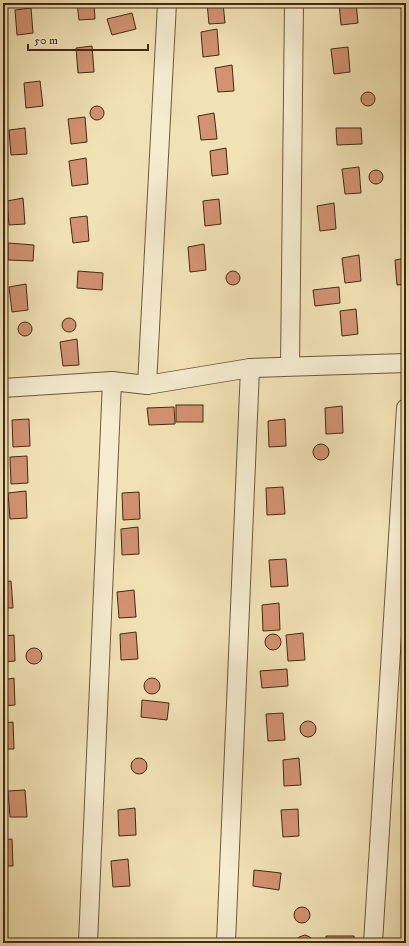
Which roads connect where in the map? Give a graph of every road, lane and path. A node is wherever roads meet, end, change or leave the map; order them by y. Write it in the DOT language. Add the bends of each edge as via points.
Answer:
graph roads {
  1 [pos="167,3"];
  2 [pos="294,3"];
  3 [pos="406,363"];
  4 [pos="290,366"];
  5 [pos="250,368"];
  6 [pos="112,381"];
  7 [pos="147,385"];
  8 [pos="3,388"];
  9 [pos="406,408"];
  10 [pos="88,943"];
  11 [pos="226,943"];
  12 [pos="373,943"];
  1 -- 7 [label="street"];
  2 -- 4 [label="street"];
  3 -- 4 [label="street"];
  4 -- 5 [label="street"];
  5 -- 7 [label="street"];
  5 -- 11 [label="street"];
  6 -- 7 [label="street"];
  6 -- 8 [label="street"];
  6 -- 10 [label="street"];
  9 -- 12 [label="street"];
}
